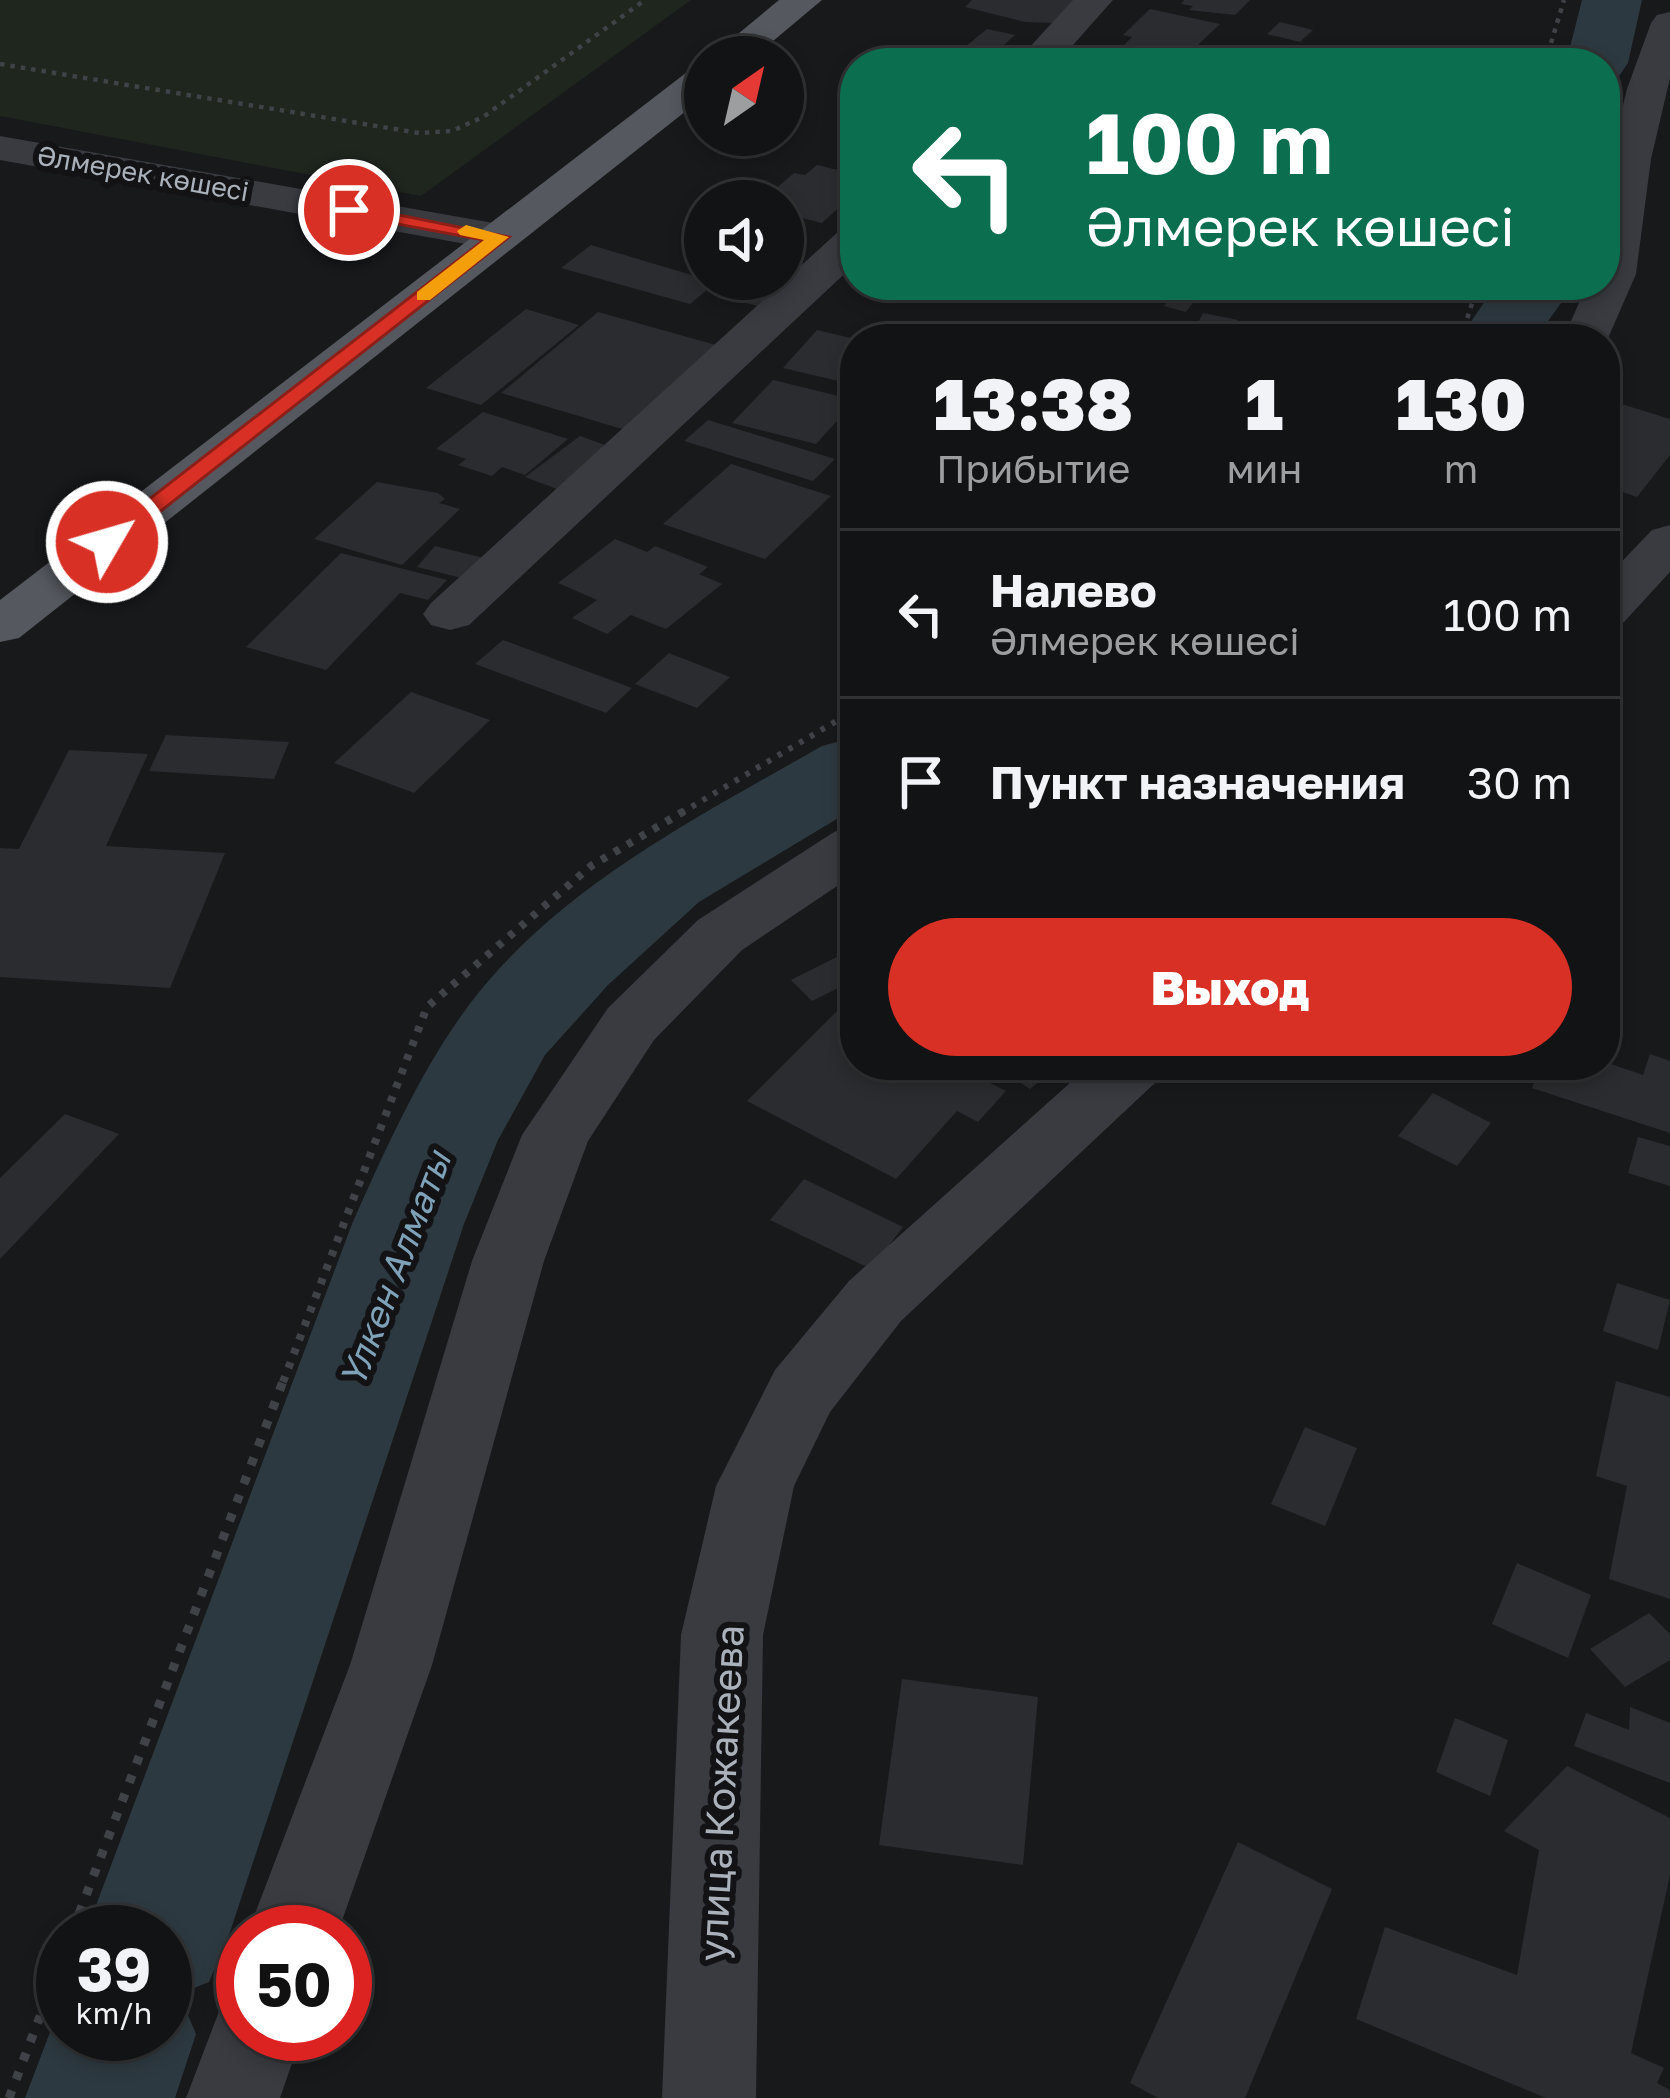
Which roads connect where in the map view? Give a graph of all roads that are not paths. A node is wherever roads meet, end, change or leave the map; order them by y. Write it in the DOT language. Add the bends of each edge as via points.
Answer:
graph roads {
  1 [pos="803,0"];
  2 [pos="1094,0"];
  3 [pos="1670,22"];
  4 [pos="757,36"];
  5 [pos="1049,48"];
  6 [pos="684,92"];
  7 [pos="0,148"];
  8 [pos="500,237"];
  9 [pos="840,254"];
  10 [pos="1620,256"];
  11 [pos="1670,541"];
  12 [pos="1620,595"];
  13 [pos="450,614"];
  14 [pos="0,626"];
  15 [pos="840,856"];
  16 [pos="1117,1080"];
  17 [pos="303,1905"];
  18 [pos="246,2061"];
  19 [pos="233,2098"];
  20 [pos="709,2098"];
  1 -- 4 [label="main road"];
  2 -- 5 [label="street"];
  3 -- 10 [label="street" via="1634,148"];
  6 -- 8 [label="main road"];
  7 -- 8 [label="street, Әлмерек көшесі"];
  8 -- 14 [label="main road"];
  9 -- 13 [label="street"];
  11 -- 12 [label="street"];
  15 -- 17 [label="street" via="720,934 631,1024 556,1135 508,1261 391,1665"];
  16 -- 20 [label="street, улица Кожакеева" via="875,1301 802,1392 754,1486 722,1634"];
  18 -- 19 [label="street"];
}
